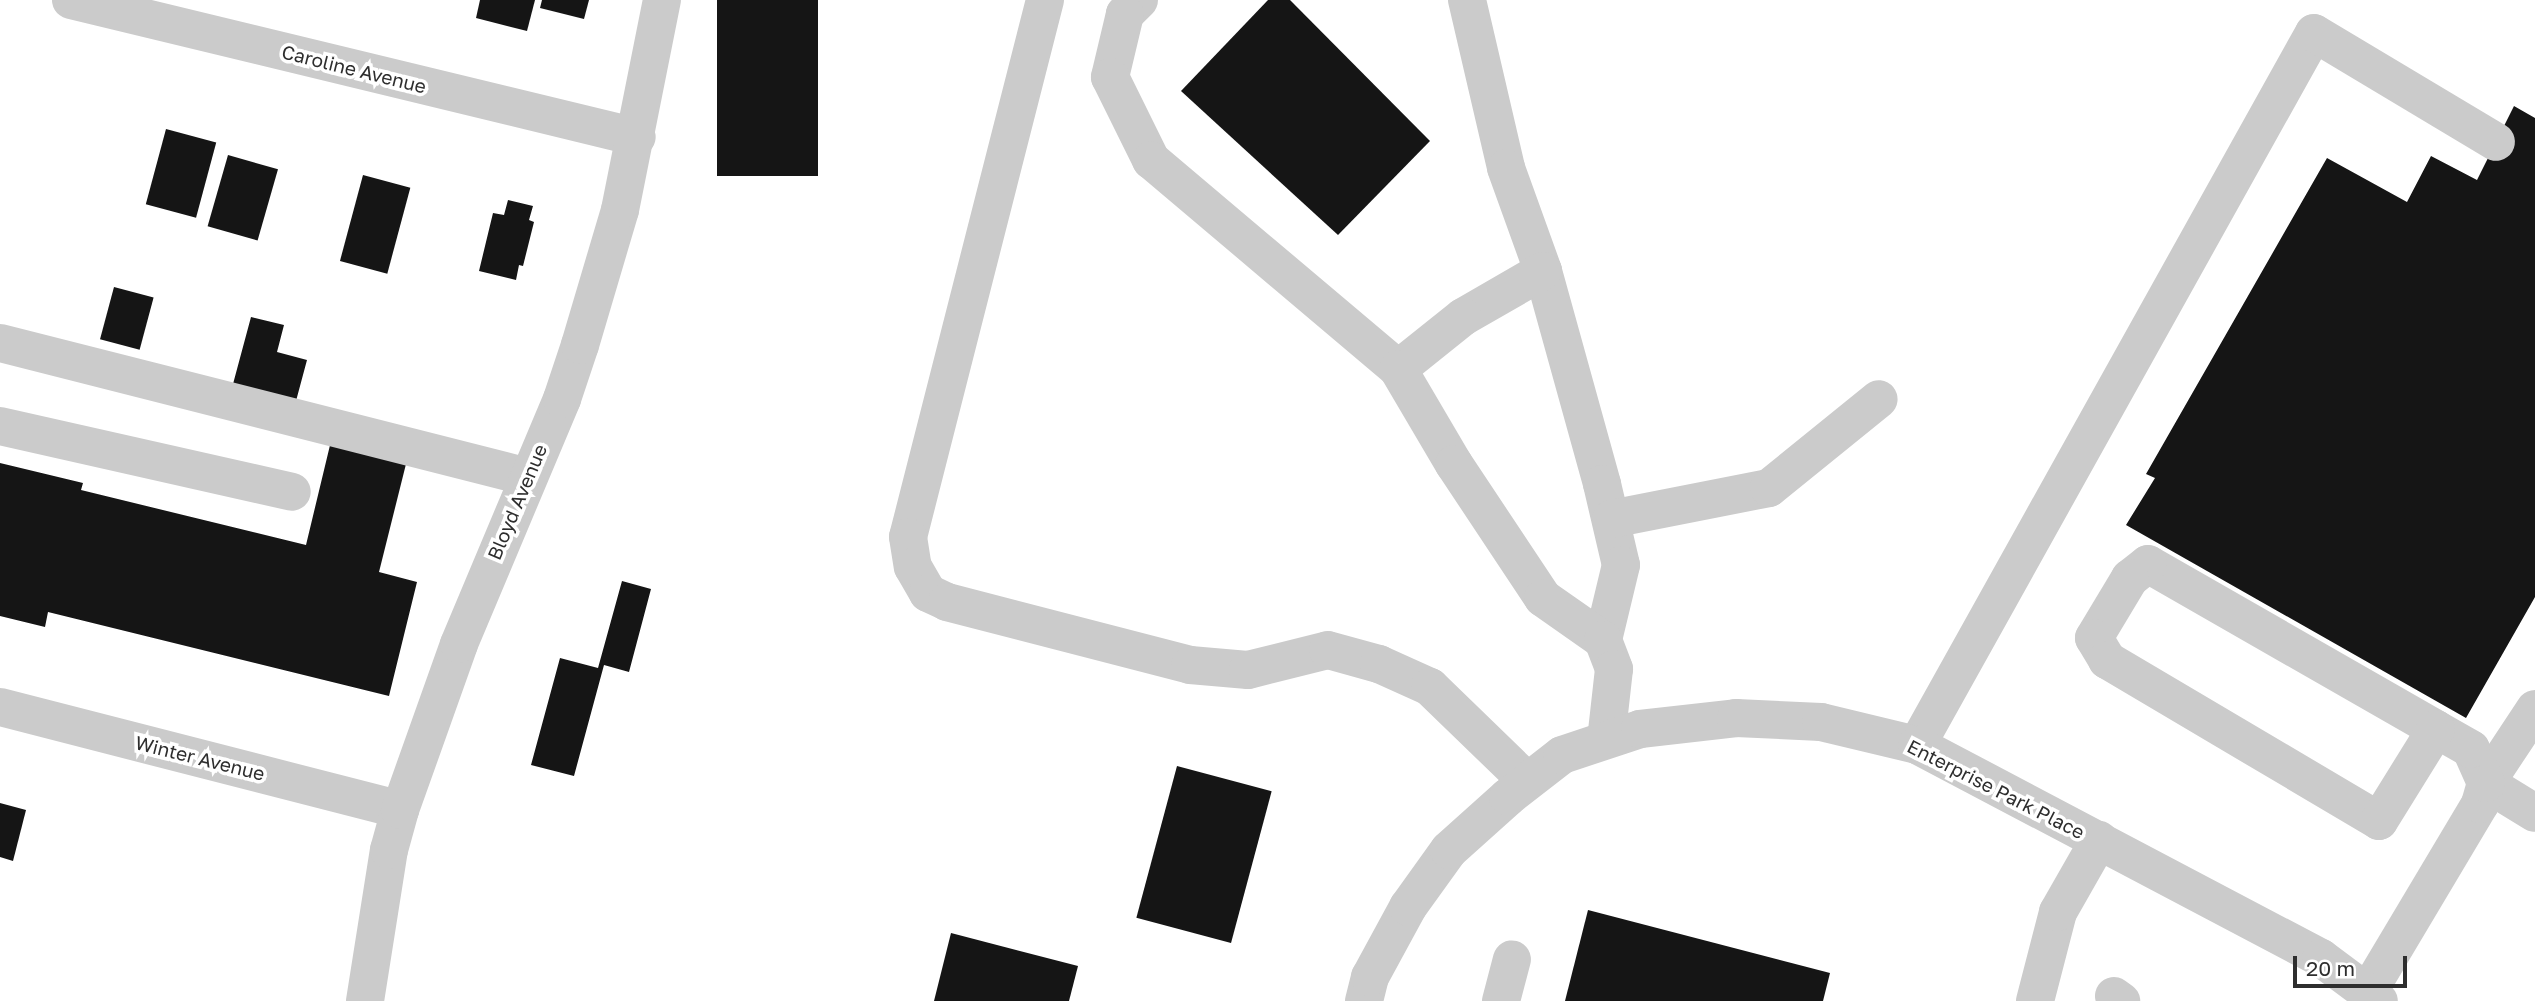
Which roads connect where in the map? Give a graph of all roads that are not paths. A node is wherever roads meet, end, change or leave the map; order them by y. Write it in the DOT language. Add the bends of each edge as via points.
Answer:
graph roads {
  1 [pos="71,0"];
  2 [pos="662,0"];
  3 [pos="1045,0"];
  4 [pos="1139,0"];
  5 [pos="1467,0"];
  6 [pos="637,137"];
  7 [pos="2496,142"];
  8 [pos="1543,271"];
  9 [pos="0,343"];
  10 [pos="1398,369"];
  11 [pos="1879,399"];
  12 [pos="0,425"];
  13 [pos="528,477"];
  14 [pos="292,492"];
  15 [pos="1611,519"];
  16 [pos="1603,640"];
  17 [pos="0,707"];
  18 [pos="2535,709"];
  19 [pos="2436,729"];
  20 [pos="1606,740"];
  21 [pos="1917,745"];
  22 [pos="1527,781"];
  23 [pos="2486,783"];
  24 [pos="400,810"];
  25 [pos="2535,813"];
  26 [pos="2099,840"];
  27 [pos="1512,959"];
  28 [pos="2374,996"];
  29 [pos="365,1001"];
  30 [pos="1364,1001"];
  31 [pos="1501,1001"];
  32 [pos="2035,1001"];
  1 -- 6 [label="street, Caroline Avenue"];
  2 -- 6 [label="street, Bloyd Avenue"];
  3 -- 22 [label="street" via="908,537 913,567 928,593 947,602 1189,665 1248,670 1328,650 1379,664 1430,687"];
  4 -- 10 [label="street" via="1125,14 1110,77 1151,160"];
  5 -- 8 [label="street" via="1506,168"];
  6 -- 13 [label="street, Bloyd Avenue" via="580,345"];
  7 -- 21 [label="street" via="2314,33"];
  8 -- 10 [label="street" via="1463,317"];
  8 -- 15 [label="street"];
  9 -- 13 [label="street"];
  10 -- 16 [label="street" via="1454,464 1543,598"];
  11 -- 15 [label="street" via="1769,488"];
  12 -- 14 [label="street"];
  13 -- 24 [label="street, Bloyd Avenue" via="459,644"];
  15 -- 16 [label="street" via="1621,565"];
  16 -- 20 [label="street" via="1614,668"];
  17 -- 24 [label="street, Winter Avenue"];
  18 -- 23 [label="street"];
  19 -- 19 [label="street" via="2148,565 2130,578 2094,638 2107,660 2379,821"];
  19 -- 23 [label="street" via="2471,749"];
  20 -- 21 [label="street, Enterprise Park Place" via="1640,729 1736,718 1821,722"];
  20 -- 22 [label="street, Enterprise Park Place" via="1562,755"];
  21 -- 26 [label="street, Enterprise Park Place"];
  22 -- 30 [label="street, Enterprise Park Place" via="1449,850 1408,907 1370,976"];
  23 -- 25 [label="street"];
  23 -- 28 [label="street" via="2480,804"];
  24 -- 29 [label="street, Bloyd Avenue" via="389,850"];
  26 -- 28 [label="street, Enterprise Park Place" via="2320,958"];
  26 -- 32 [label="street" via="2058,912"];
  27 -- 31 [label="street"];
}
